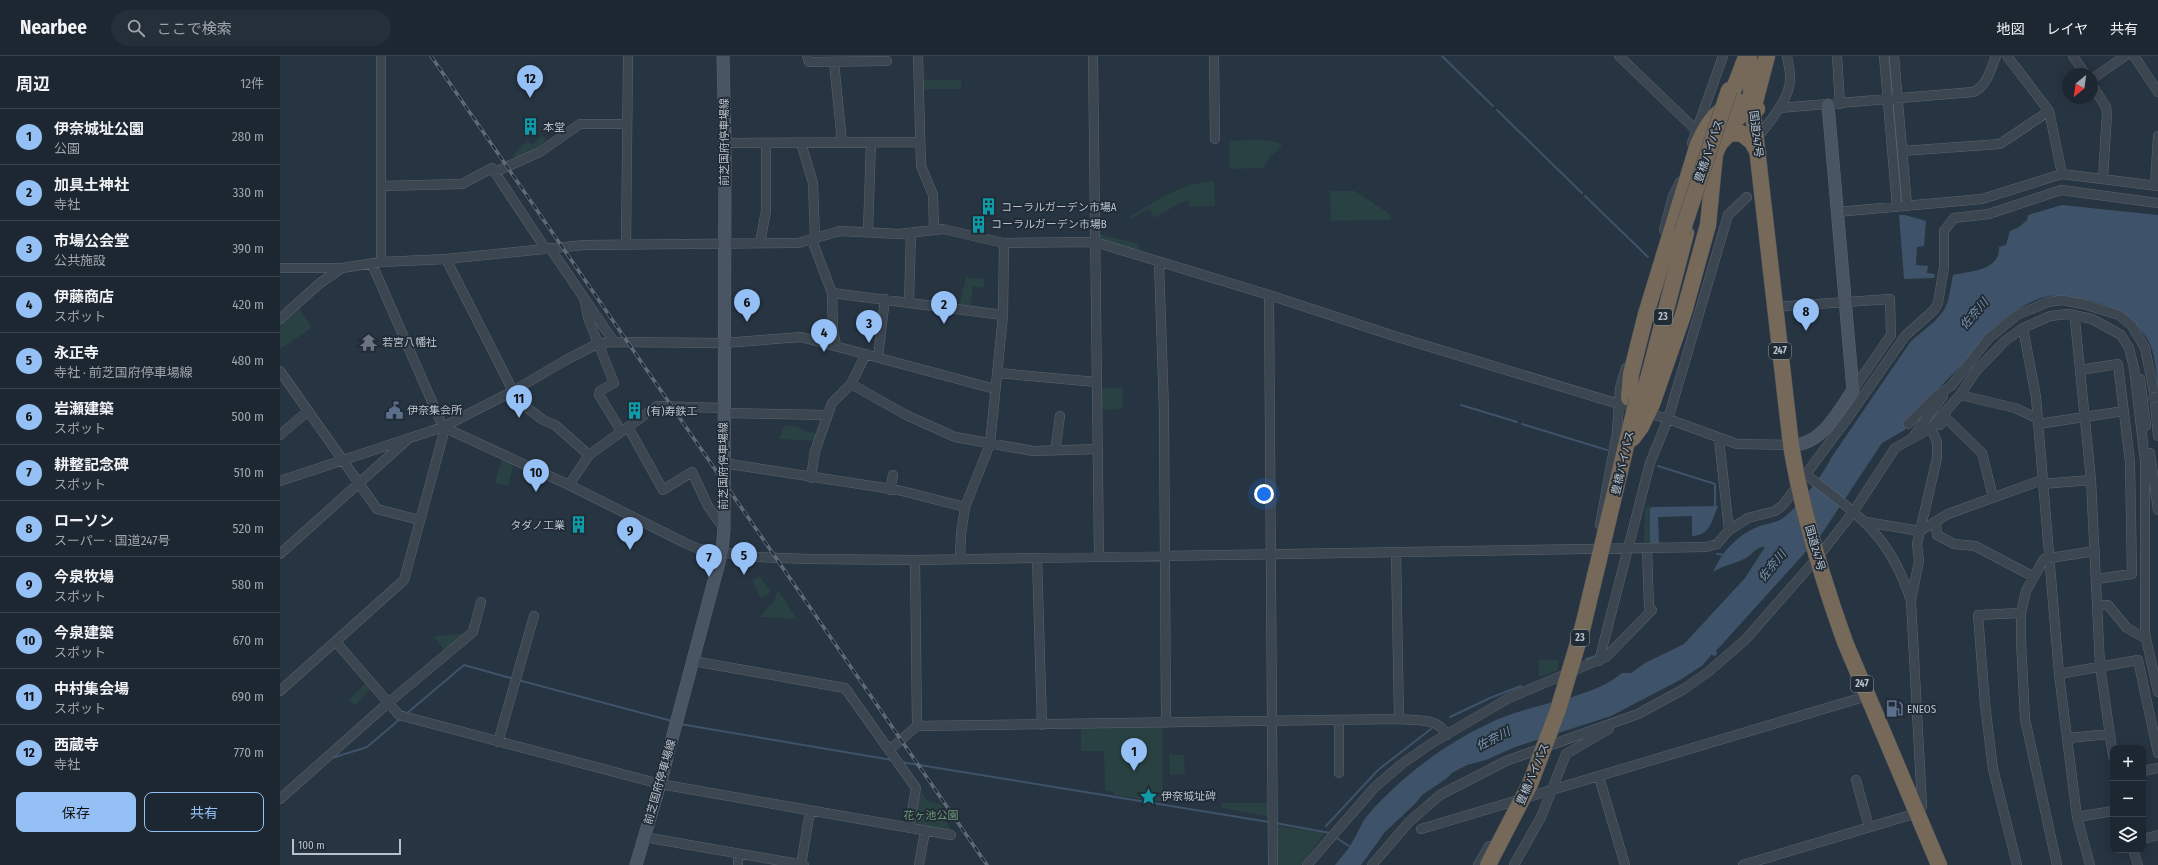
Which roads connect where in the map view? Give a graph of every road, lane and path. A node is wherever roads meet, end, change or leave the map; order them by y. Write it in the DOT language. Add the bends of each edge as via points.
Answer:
graph roads {
  1 [pos="381,56"];
  2 [pos="628,56"];
  3 [pos="723,56"];
  4 [pos="807,56"];
  5 [pos="918,56"];
  6 [pos="1093,56"];
  7 [pos="1214,56"];
  8 [pos="1619,56"];
  9 [pos="1723,56"];
  10 [pos="1768,56"];
  11 [pos="1787,56"];
  12 [pos="1837,56"];
  13 [pos="1884,56"];
  14 [pos="1894,56"];
  15 [pos="1996,56"];
  16 [pos="2007,56"];
  17 [pos="2073,56"];
  18 [pos="2125,56"];
  19 [pos="2134,56"];
  20 [pos="1747,59"];
  21 [pos="887,61"];
  22 [pos="834,62"];
  23 [pos="2081,68"];
  24 [pos="2098,76"];
  25 [pos="2158,92"];
  26 [pos="2098,94"];
  27 [pos="1888,99"];
  28 [pos="1898,99"];
  29 [pos="1840,104"];
  30 [pos="1828,105"];
  31 [pos="1779,108"];
  32 [pos="1721,109"];
  33 [pos="1756,110"];
  34 [pos="2049,111"];
  35 [pos="627,124"];
  36 [pos="1696,130"];
  37 [pos="1761,133"];
  38 [pos="2158,136"];
  39 [pos="1215,139"];
  40 [pos="801,142"];
  41 [pos="842,142"];
  42 [pos="871,142"];
  43 [pos="920,142"];
  44 [pos="2158,142"];
  45 [pos="725,143"];
  46 [pos="766,143"];
  47 [pos="1716,151"];
  48 [pos="1902,151"];
  49 [pos="1758,154"];
  50 [pos="495,172"];
  51 [pos="2062,174"];
  52 [pos="2103,179"];
  53 [pos="2156,185"];
  54 [pos="381,186"];
  55 [pos="1747,197"];
  56 [pos="2158,203"];
  57 [pos="1907,206"];
  58 [pos="1897,207"];
  59 [pos="1766,211"];
  60 [pos="1837,212"];
  61 [pos="934,230"];
  62 [pos="868,231"];
  63 [pos="911,233"];
  64 [pos="814,240"];
  65 [pos="1095,242"];
  66 [pos="760,243"];
  67 [pos="1004,243"];
  68 [pos="723,244"];
  69 [pos="626,245"];
  70 [pos="548,248"];
  71 [pos="446,259"];
  72 [pos="377,263"];
  73 [pos="1159,263"];
  74 [pos="280,268"];
  75 [pos="342,268"];
  76 [pos="832,293"];
  77 [pos="1269,295"];
  78 [pos="885,299"];
  79 [pos="585,301"];
  80 [pos="1845,301"];
  81 [pos="909,302"];
  82 [pos="1775,308"];
  83 [pos="1003,315"];
  84 [pos="280,319"];
  85 [pos="2074,320"];
  86 [pos="2024,330"];
  87 [pos="614,342"];
  88 [pos="599,343"];
  89 [pos="724,343"];
  90 [pos="836,345"];
  91 [pos="866,354"];
  92 [pos="2132,356"];
  93 [pos="878,357"];
  94 [pos="2080,370"];
  95 [pos="280,371"];
  96 [pos="998,374"];
  97 [pos="1096,382"];
  98 [pos="851,384"];
  99 [pos="995,389"];
  100 [pos="1853,390"];
  101 [pos="512,391"];
  102 [pos="1946,391"];
  103 [pos="1960,395"];
  104 [pos="2153,398"];
  105 [pos="1636,402"];
  106 [pos="308,411"];
  107 [pos="723,411"];
  108 [pos="2124,411"];
  109 [pos="827,415"];
  110 [pos="1060,416"];
  111 [pos="2086,417"];
  112 [pos="1668,419"];
  113 [pos="2038,421"];
  114 [pos="1908,424"];
  115 [pos="443,427"];
  116 [pos="624,429"];
  117 [pos="1932,429"];
  118 [pos="280,435"];
  119 [pos="2158,436"];
  120 [pos="1913,437"];
  121 [pos="410,438"];
  122 [pos="1719,439"];
  123 [pos="990,444"];
  124 [pos="1791,445"];
  125 [pos="1098,449"];
  126 [pos="1055,451"];
  127 [pos="589,455"];
  128 [pos="342,460"];
  129 [pos="723,463"];
  130 [pos="893,475"];
  131 [pos="811,478"];
  132 [pos="2091,480"];
  133 [pos="280,481"];
  134 [pos="1802,482"];
  135 [pos="2042,482"];
  136 [pos="358,483"];
  137 [pos="569,486"];
  138 [pos="890,490"];
  139 [pos="1992,497"];
  140 [pos="965,507"];
  141 [pos="1852,510"];
  142 [pos="2158,510"];
  143 [pos="419,520"];
  144 [pos="1866,522"];
  145 [pos="1936,522"];
  146 [pos="724,529"];
  147 [pos="1729,530"];
  148 [pos="1920,531"];
  149 [pos="1629,548"];
  150 [pos="1647,548"];
  151 [pos="1595,550"];
  152 [pos="722,551"];
  153 [pos="2095,551"];
  154 [pos="1396,552"];
  155 [pos="280,554"];
  156 [pos="1271,554"];
  157 [pos="1817,554"];
  158 [pos="1164,555"];
  159 [pos="1099,557"];
  160 [pos="960,558"];
  161 [pos="1037,558"];
  162 [pos="2048,559"];
  163 [pos="915,560"];
  164 [pos="2034,577"];
  165 [pos="2096,579"];
  166 [pos="1911,601"];
  167 [pos="481,602"];
  168 [pos="2097,605"];
  169 [pos="2021,613"];
  170 [pos="534,616"];
  171 [pos="2146,636"];
  172 [pos="336,642"];
  173 [pos="693,661"];
  174 [pos="1599,661"];
  175 [pos="2100,666"];
  176 [pos="2059,674"];
  177 [pos="1564,675"];
  178 [pos="280,691"];
  179 [pos="2158,692"];
  180 [pos="1867,696"];
  181 [pos="388,703"];
  182 [pos="1399,719"];
  183 [pos="1339,720"];
  184 [pos="1273,721"];
  185 [pos="1166,723"];
  186 [pos="1613,724"];
  187 [pos="1042,725"];
  188 [pos="917,726"];
  189 [pos="2110,734"];
  190 [pos="1447,735"];
  191 [pos="2068,738"];
  192 [pos="498,742"];
  193 [pos="2112,745"];
  194 [pos="889,750"];
  195 [pos="2158,753"];
  196 [pos="2158,768"];
  197 [pos="2146,770"];
  198 [pos="1339,773"];
  199 [pos="1598,777"];
  200 [pos="1856,780"];
  201 [pos="660,784"];
  202 [pos="1552,790"];
  203 [pos="280,799"];
  204 [pos="1515,802"];
  205 [pos="810,811"];
  206 [pos="2110,811"];
  207 [pos="1917,813"];
  208 [pos="2077,817"];
  209 [pos="1869,827"];
  210 [pos="909,828"];
  211 [pos="1421,829"];
  212 [pos="925,831"];
  213 [pos="952,835"];
  214 [pos="2158,835"];
  215 [pos="644,838"];
  216 [pos="2146,838"];
  217 [pos="2134,853"];
  218 [pos="738,854"];
  219 [pos="636,865"];
  220 [pos="738,865"];
  221 [pos="802,865"];
  222 [pos="919,865"];
  223 [pos="1273,865"];
  224 [pos="1307,865"];
  225 [pos="1372,865"];
  226 [pos="1478,865"];
  227 [pos="1488,865"];
  228 [pos="1493,865"];
  229 [pos="1514,865"];
  230 [pos="1625,865"];
  231 [pos="1743,865"];
  232 [pos="1939,865"];
  233 [pos="2017,865"];
  234 [pos="2057,865"];
  235 [pos="2090,865"];
  236 [pos="2138,865"];
  1 -- 54 [label="street"];
  2 -- 35 [label="street"];
  3 -- 45 [label="main road, 前芝国府停車場線"];
  4 -- 22 [label="street" via="809,62"];
  5 -- 43 [label="street"];
  6 -- 65 [label="street"];
  7 -- 39 [label="street"];
  8 -- 36 [label="street"];
  9 -- 36 [label="street"];
  10 -- 33 [label="highway"];
  11 -- 31 [label="street" via="1790,80 1788,92"];
  12 -- 29 [label="street"];
  13 -- 27 [label="street"];
  14 -- 28 [label="street"];
  15 -- 28 [label="street" via="1980,90"];
  16 -- 34 [label="street"];
  17 -- 23 [label="street"];
  18 -- 24 [label="street"];
  19 -- 25 [label="street"];
  20 -- 32 [label="highway" via="1743,90"];
  20 -- 33 [label="highway, 国道247号 / 247"];
  20 -- 105 [label="highway, 豊橋バイパス / 23" via="1684,232"];
  21 -- 22 [label="street"];
  22 -- 41 [label="street"];
  26 -- 52 [label="street" via="2107,113"];
  27 -- 28 [label="street"];
  27 -- 29 [label="street"];
  27 -- 58 [label="street"];
  28 -- 48 [label="street"];
  29 -- 30 [label="street"];
  30 -- 31 [label="street"];
  30 -- 60 [label="main road"];
  31 -- 37 [label="street"];
  32 -- 33 [label="highway" via="1743,102"];
  32 -- 105 [label="highway" via="1708,124 1698,144 1646,314 1631,374"];
  33 -- 37 [label="highway, 国道247号 / 247"];
  33 -- 47 [label="highway" via="1727,128"];
  33 -- 49 [label="highway, 国道247号 / 247"];
  34 -- 48 [label="street" via="2000,144"];
  34 -- 51 [label="street"];
  35 -- 50 [label="street" via="580,124 540,152"];
  35 -- 69 [label="street"];
  36 -- 105 [label="street" via="1673,196 1620,388"];
  37 -- 59 [label="highway, 国道247号 / 247"];
  38 -- 44 [label="street"];
  40 -- 41 [label="street"];
  40 -- 46 [label="street"];
  40 -- 64 [label="street" via="813,183"];
  41 -- 42 [label="street"];
  42 -- 43 [label="street"];
  42 -- 62 [label="street"];
  43 -- 61 [label="street" via="921,166 933,195"];
  44 -- 53 [label="street"];
  45 -- 46 [label="street"];
  45 -- 68 [label="main road, 前芝国府停車場線"];
  46 -- 66 [label="street" via="766,211"];
  47 -- 49 [label="highway" via="1725,137 1737,132 1752,142"];
  47 -- 105 [label="highway" via="1708,225 1684,312"];
  48 -- 57 [label="street"];
  49 -- 59 [label="highway, 国道247号 / 247"];
  50 -- 54 [label="street" via="492,168 462,184"];
  50 -- 70 [label="street"];
  51 -- 52 [label="street"];
  51 -- 57 [label="street" via="1982,199"];
  52 -- 53 [label="street"];
  54 -- 72 [label="street"];
  55 -- 112 [label="street" via="1728,215"];
  56 -- 134 [label="street" via="2061,190 1990,214 1954,218 1944,231 1944,267 1938,303 1934,310 1905,336"];
  57 -- 58 [label="street"];
  58 -- 60 [label="street"];
  59 -- 82 [label="highway, 国道247号 / 247"];
  60 -- 80 [label="main road"];
  61 -- 63 [label="street"];
  61 -- 67 [label="street"];
  62 -- 63 [label="street"];
  62 -- 64 [label="street" via="840,231"];
  63 -- 81 [label="street"];
  64 -- 66 [label="street" via="798,243"];
  64 -- 76 [label="street"];
  65 -- 67 [label="street"];
  65 -- 73 [label="street"];
  65 -- 97 [label="street"];
  66 -- 68 [label="street"];
  67 -- 83 [label="street"];
  68 -- 69 [label="street"];
  68 -- 89 [label="main road, 前芝国府停車場線"];
  69 -- 70 [label="street"];
  70 -- 71 [label="street"];
  70 -- 79 [label="street"];
  71 -- 72 [label="street"];
  71 -- 101 [label="street"];
  72 -- 75 [label="street"];
  72 -- 115 [label="street"];
  73 -- 77 [label="street"];
  73 -- 158 [label="street" via="1164,411"];
  74 -- 75 [label="street"];
  75 -- 84 [label="street"];
  76 -- 78 [label="street"];
  76 -- 90 [label="street"];
  77 -- 105 [label="street" via="1391,335"];
  77 -- 156 [label="street"];
  78 -- 81 [label="street"];
  78 -- 93 [label="street"];
  79 -- 87 [label="street"];
  79 -- 88 [label="street" via="588,318"];
  80 -- 82 [label="street"];
  80 -- 100 [label="main road"];
  80 -- 100 [label="street" via="1890,299 1891,334"];
  81 -- 83 [label="street"];
  82 -- 124 [label="highway, 国道247号 / 247"];
  83 -- 96 [label="street"];
  85 -- 86 [label="street" via="2048,322"];
  85 -- 92 [label="street" via="2098,327 2117,337 2125,353"];
  85 -- 94 [label="street"];
  86 -- 92 [label="street" via="2041,319 2058,314 2092,319 2121,334"];
  86 -- 103 [label="street" via="2006,340 1991,354"];
  86 -- 113 [label="street"];
  87 -- 88 [label="street"];
  87 -- 89 [label="street"];
  88 -- 101 [label="street"];
  88 -- 116 [label="street" via="614,383 600,391 599,395"];
  89 -- 90 [label="street" via="801,337"];
  89 -- 107 [label="main road, 前芝国府停車場線"];
  90 -- 91 [label="street"];
  91 -- 93 [label="street"];
  91 -- 98 [label="street"];
  92 -- 104 [label="street"];
  92 -- 171 [label="street" via="2145,462"];
  93 -- 99 [label="street"];
  94 -- 108 [label="street" via="2118,364"];
  94 -- 111 [label="street"];
  95 -- 106 [label="street"];
  96 -- 97 [label="street"];
  96 -- 99 [label="street"];
  97 -- 125 [label="street"];
  98 -- 109 [label="street" via="834,398"];
  98 -- 123 [label="street" via="906,415 955,437"];
  99 -- 123 [label="street"];
  100 -- 124 [label="main road" via="1818,435 1802,446"];
  101 -- 115 [label="street"];
  101 -- 127 [label="street" via="521,403 543,420 555,425"];
  102 -- 104 [label="street" via="1988,339 2001,327 2029,309 2062,300 2119,315 2132,326 2145,348"];
  102 -- 114 [label="street" via="1936,397"];
  102 -- 120 [label="street"];
  103 -- 113 [label="street" via="2015,408"];
  103 -- 117 [label="street"];
  104 -- 119 [label="street"];
  104 -- 142 [label="street" via="2155,501"];
  105 -- 112 [label="street"];
  105 -- 151 [label="street" via="1617,433"];
  105 -- 227 [label="highway, 豊橋バイパス / 23, bridge" via="1583,626 1558,710 1530,784"];
  105 -- 228 [label="highway, 豊橋バイパス / 23" via="1632,439 1587,627 1563,712 1534,786"];
  106 -- 118 [label="street"];
  106 -- 128 [label="street"];
  107 -- 109 [label="street"];
  107 -- 116 [label="street" via="662,405"];
  107 -- 129 [label="main road, 前芝国府停車場線"];
  108 -- 111 [label="street"];
  108 -- 165 [label="street" via="2130,462 2132,574"];
  109 -- 131 [label="street" via="813,459"];
  110 -- 126 [label="street"];
  111 -- 113 [label="street"];
  111 -- 132 [label="street"];
  112 -- 122 [label="street"];
  112 -- 149 [label="street" via="1650,463"];
  113 -- 135 [label="street"];
  115 -- 121 [label="street"];
  115 -- 137 [label="street"];
  115 -- 143 [label="street" via="444,432"];
  116 -- 127 [label="street"];
  116 -- 146 [label="street" via="663,490 692,472 708,506"];
  117 -- 120 [label="street"];
  117 -- 139 [label="street" via="1946,418 1982,453"];
  117 -- 148 [label="street" via="1937,442 1937,458"];
  120 -- 141 [label="street" via="1894,448"];
  121 -- 128 [label="street"];
  121 -- 136 [label="street"];
  122 -- 124 [label="street" via="1749,445"];
  122 -- 147 [label="street"];
  123 -- 126 [label="street" via="1033,451"];
  123 -- 140 [label="street"];
  124 -- 134 [label="highway, 国道247号 / 247"];
  125 -- 126 [label="street"];
  125 -- 159 [label="street"];
  127 -- 137 [label="street"];
  128 -- 133 [label="street"];
  128 -- 136 [label="street"];
  129 -- 131 [label="street"];
  129 -- 146 [label="main road, 前芝国府停車場線"];
  130 -- 138 [label="street"];
  131 -- 138 [label="street"];
  132 -- 135 [label="street"];
  132 -- 153 [label="street"];
  134 -- 141 [label="street"];
  134 -- 147 [label="street" via="1775,511 1748,518"];
  134 -- 157 [label="highway, 国道247号 / 247"];
  135 -- 139 [label="street"];
  135 -- 162 [label="street"];
  136 -- 143 [label="street" via="378,509"];
  136 -- 155 [label="street"];
  137 -- 152 [label="street" via="687,544 700,549"];
  138 -- 140 [label="street"];
  139 -- 145 [label="street" via="1948,514"];
  140 -- 160 [label="street"];
  141 -- 144 [label="street"];
  141 -- 157 [label="street"];
  143 -- 172 [label="street" via="404,580"];
  144 -- 148 [label="street"];
  144 -- 166 [label="street" via="1892,555 1903,575"];
  145 -- 148 [label="street"];
  145 -- 164 [label="street" via="1937,535 1954,544 1975,546"];
  146 -- 152 [label="main road, 前芝国府停車場線"];
  147 -- 150 [label="street" via="1717,544 1706,547"];
  148 -- 166 [label="street" via="1917,544 1919,561"];
  149 -- 150 [label="street"];
  149 -- 151 [label="street"];
  149 -- 174 [label="street"];
  150 -- 174 [label="street" via="1649,607 1652,610 1617,647"];
  151 -- 154 [label="street"];
  151 -- 177 [label="street"];
  152 -- 163 [label="street" via="755,557"];
  152 -- 173 [label="main road, 前芝国府停車場線"];
  153 -- 162 [label="street"];
  153 -- 165 [label="street"];
  154 -- 156 [label="street"];
  154 -- 182 [label="street"];
  156 -- 158 [label="street"];
  156 -- 184 [label="street"];
  157 -- 180 [label="highway, 国道247号 / 247" via="1845,642"];
  157 -- 186 [label="street" via="1734,651 1684,689 1638,714"];
  158 -- 159 [label="street"];
  158 -- 185 [label="street"];
  159 -- 161 [label="street"];
  160 -- 161 [label="street"];
  160 -- 163 [label="street"];
  161 -- 187 [label="street"];
  162 -- 164 [label="street" via="2044,558"];
  162 -- 176 [label="street"];
  163 -- 188 [label="street"];
  164 -- 169 [label="street" via="2026,591"];
  165 -- 168 [label="street"];
  166 -- 207 [label="street" via="1922,806"];
  167 -- 181 [label="street" via="473,632"];
  168 -- 171 [label="street" via="2108,605 2127,628 2143,637"];
  168 -- 175 [label="street"];
  169 -- 233 [label="street" via="1978,615 1993,769"];
  169 -- 234 [label="street" via="2025,719"];
  170 -- 192 [label="street"];
  171 -- 179 [label="street"];
  172 -- 178 [label="street"];
  172 -- 181 [label="street"];
  173 -- 194 [label="street" via="845,688"];
  173 -- 201 [label="main road, 前芝国府停車場線"];
  174 -- 177 [label="street"];
  175 -- 176 [label="street"];
  175 -- 189 [label="street"];
  175 -- 195 [label="street" via="2138,660"];
  176 -- 191 [label="street"];
  177 -- 190 [label="street" via="1509,698"];
  180 -- 199 [label="street"];
  180 -- 207 [label="highway, 国道247号 / 247"];
  181 -- 192 [label="street" via="399,715"];
  181 -- 203 [label="street"];
  182 -- 183 [label="street"];
  182 -- 190 [label="street" via="1433,722 1444,728"];
  183 -- 184 [label="street"];
  183 -- 198 [label="street"];
  184 -- 185 [label="street"];
  184 -- 223 [label="street"];
  185 -- 187 [label="street"];
  186 -- 202 [label="street" via="1607,732 1566,754"];
  186 -- 225 [label="street" via="1506,761 1440,795 1408,822"];
  187 -- 188 [label="street"];
  188 -- 194 [label="street"];
  189 -- 191 [label="street"];
  189 -- 193 [label="street"];
  190 -- 224 [label="street" via="1403,763 1375,787"];
  191 -- 208 [label="street"];
  192 -- 201 [label="street"];
  194 -- 210 [label="street" via="916,788"];
  196 -- 197 [label="street"];
  199 -- 202 [label="street"];
  199 -- 230 [label="street"];
  200 -- 209 [label="street"];
  201 -- 205 [label="street"];
  201 -- 215 [label="main road, 前芝国府停車場線"];
  202 -- 204 [label="street"];
  202 -- 229 [label="street" via="1541,817"];
  204 -- 211 [label="street"];
  204 -- 226 [label="street"];
  205 -- 210 [label="street"];
  205 -- 221 [label="street"];
  206 -- 208 [label="street"];
  207 -- 209 [label="street"];
  207 -- 232 [label="highway, 国道247号 / 247"];
  208 -- 235 [label="street"];
  209 -- 231 [label="street"];
  210 -- 212 [label="street"];
  212 -- 213 [label="street"];
  212 -- 222 [label="street"];
  214 -- 216 [label="street"];
  215 -- 218 [label="street"];
  215 -- 219 [label="main road, 前芝国府停車場線"];
  217 -- 236 [label="street"];
  218 -- 220 [label="street"];
  218 -- 221 [label="street"];
}
